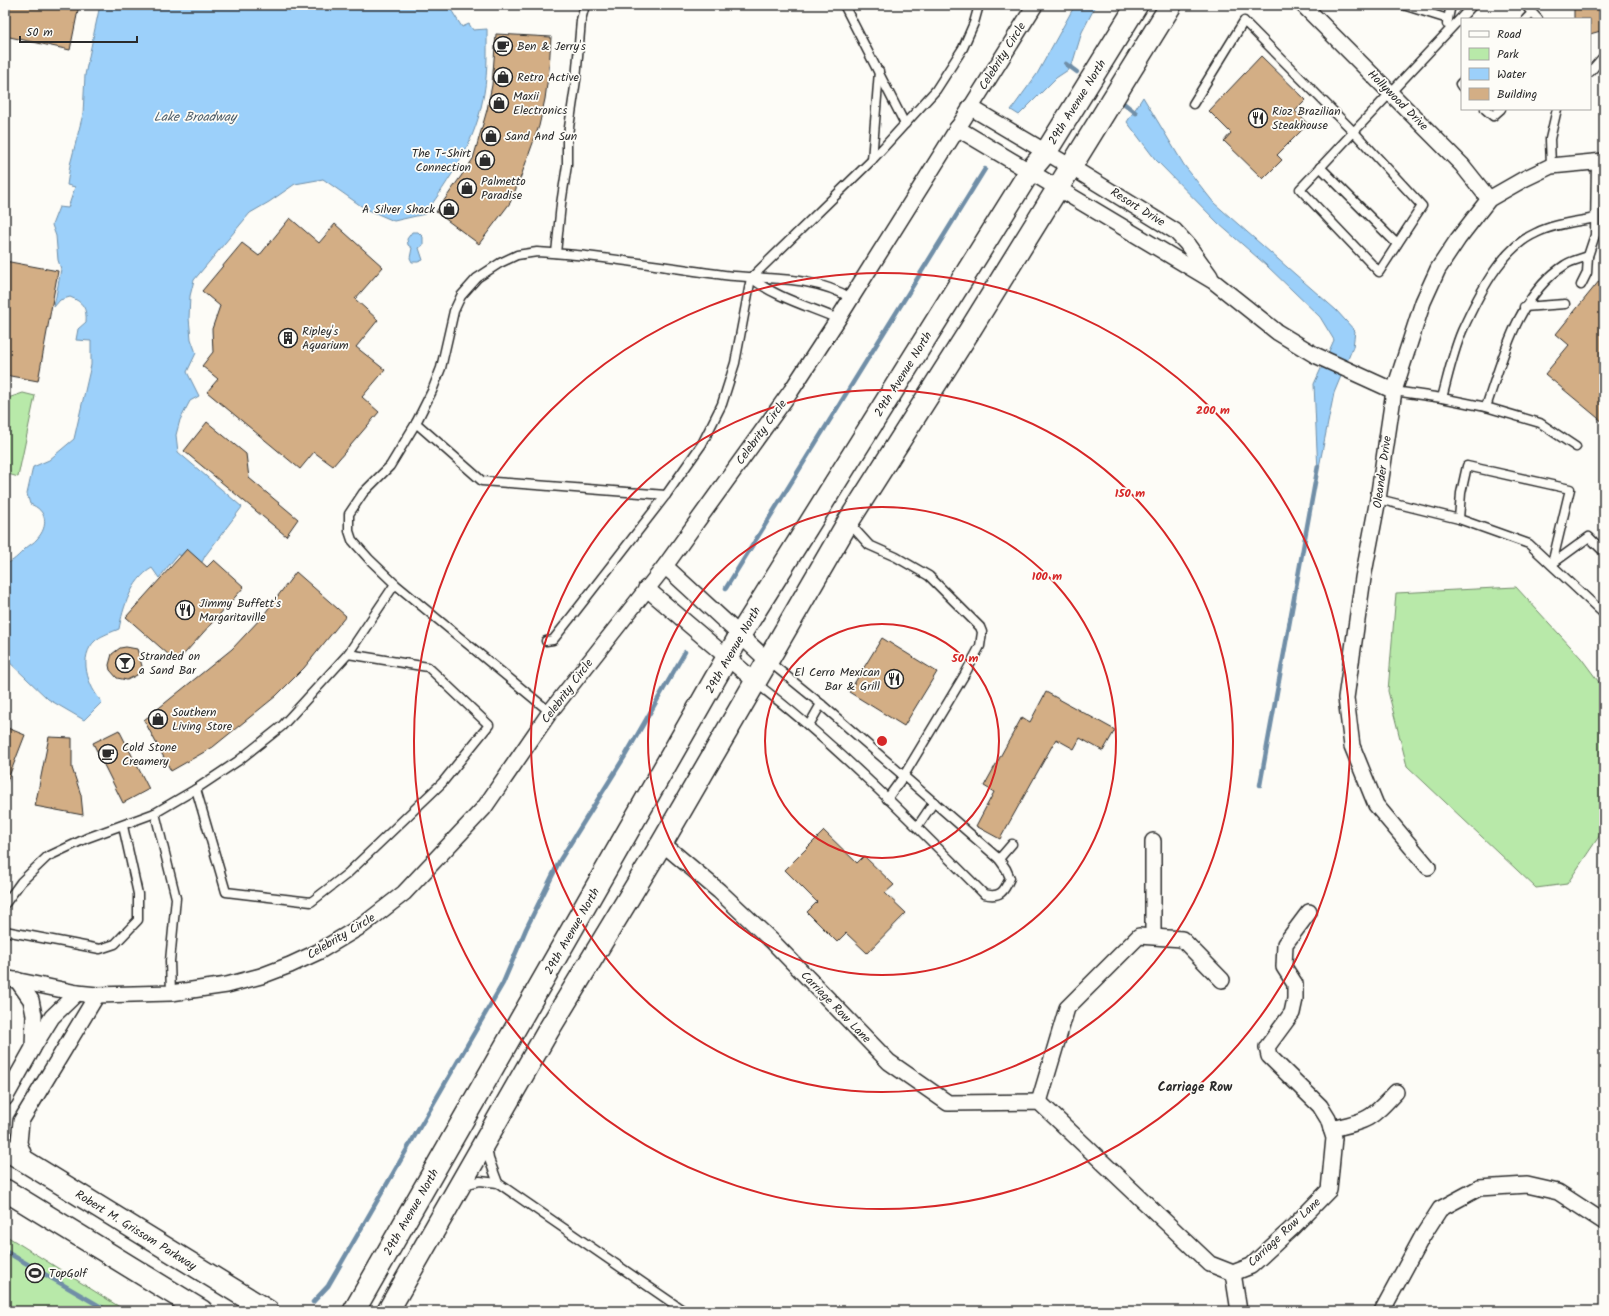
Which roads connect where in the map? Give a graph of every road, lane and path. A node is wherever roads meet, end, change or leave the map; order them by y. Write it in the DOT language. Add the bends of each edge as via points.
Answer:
graph roads {
  1 [pos="585,5"];
  2 [pos="844,5"];
  3 [pos="979,5"];
  4 [pos="1035,5"];
  5 [pos="1137,5"];
  6 [pos="1171,5"];
  7 [pos="1303,5"];
  8 [pos="1403,5"];
  9 [pos="1451,5"];
  10 [pos="1472,5"];
  11 [pos="1525,5"];
  12 [pos="1532,13"];
  13 [pos="1527,18"];
  14 [pos="1537,18"];
  15 [pos="1448,19"];
  16 [pos="1445,34"];
  17 [pos="1604,56"];
  18 [pos="879,70"];
  19 [pos="1591,70"];
  20 [pos="1391,93"];
  21 [pos="1193,104"];
  22 [pos="970,107"];
  23 [pos="1486,110"];
  24 [pos="1500,110"];
  25 [pos="1556,110"];
  26 [pos="905,124"];
  27 [pos="957,128"];
  28 [pos="1353,131"];
  29 [pos="1046,152"];
  30 [pos="872,160"];
  31 [pos="1600,161"];
  32 [pos="1551,166"];
  33 [pos="1072,167"];
  34 [pos="1320,167"];
  35 [pos="1030,171"];
  36 [pos="1059,187"];
  37 [pos="1490,199"];
  38 [pos="1595,218"];
  39 [pos="1397,244"];
  40 [pos="556,253"];
  41 [pos="1588,256"];
  42 [pos="750,278"];
  43 [pos="1213,281"];
  44 [pos="1581,286"];
  45 [pos="851,298"];
  46 [pos="1565,304"];
  47 [pos="1524,307"];
  48 [pos="838,320"];
  49 [pos="1394,391"];
  50 [pos="1442,398"];
  51 [pos="1486,407"];
  52 [pos="416,423"];
  53 [pos="1576,447"];
  54 [pos="666,495"];
  55 [pos="1378,499"];
  56 [pos="1459,519"];
  57 [pos="848,522"];
  58 [pos="1604,552"];
  59 [pos="1552,564"];
  60 [pos="665,566"];
  61 [pos="395,584"];
  62 [pos="646,588"];
  63 [pos="1604,614"];
  64 [pos="740,635"];
  65 [pos="546,641"];
  66 [pos="348,654"];
  67 [pos="727,658"];
  68 [pos="767,660"];
  69 [pos="756,682"];
  70 [pos="821,704"];
  71 [pos="550,712"];
  72 [pos="808,725"];
  73 [pos="903,777"];
  74 [pos="196,789"];
  75 [pos="887,799"];
  76 [pos="934,802"];
  77 [pos="154,813"];
  78 [pos="123,826"];
  79 [pos="917,827"];
  80 [pos="1153,841"];
  81 [pos="662,843"];
  82 [pos="1012,844"];
  83 [pos="999,859"];
  84 [pos="1428,867"];
  85 [pos="5,904"];
  86 [pos="1309,912"];
  87 [pos="5,931"];
  88 [pos="1153,936"];
  89 [pos="11,979"];
  90 [pos="1222,980"];
  91 [pos="77,993"];
  92 [pos="171,993"];
  93 [pos="97,996"];
  94 [pos="33,1048"];
  95 [pos="1396,1092"];
  96 [pos="5,1098"];
  97 [pos="1039,1102"];
  98 [pos="1331,1129"];
  99 [pos="486,1140"];
  100 [pos="5,1149"];
  101 [pos="27,1163"];
  102 [pos="498,1183"];
  103 [pos="460,1186"];
  104 [pos="5,1190"];
  105 [pos="1604,1222"];
  106 [pos="1234,1273"];
  107 [pos="202,1311"];
  108 [pos="268,1311"];
  109 [pos="354,1311"];
  110 [pos="388,1311"];
  111 [pos="684,1311"];
  112 [pos="1238,1311"];
  113 [pos="1382,1311"];
  1 -- 40 [label="lane" via="566,141 567,166"];
  2 -- 18 [label="lane"];
  3 -- 26 [label="lane" via="963,48 936,90"];
  4 -- 22 [label="street, Celebrity Circle"];
  5 -- 29 [label="main road, 29th Avenue North"];
  6 -- 33 [label="main road"];
  7 -- 20 [label="street, Hollywood Drive"];
  8 -- 15 [label="lane"];
  9 -- 15 [label="lane"];
  10 -- 16 [label="lane"];
  11 -- 12 [label="lane"];
  12 -- 13 [label="lane"];
  12 -- 14 [label="lane"];
  15 -- 16 [label="lane"];
  16 -- 20 [label="lane"];
  17 -- 19 [label="lane"];
  18 -- 26 [label="lane"];
  18 -- 30 [label="lane"];
  20 -- 28 [label="lane"];
  20 -- 37 [label="street, Hollywood Drive" via="1462,165"];
  21 -- 28 [label="lane" via="1244,21"];
  22 -- 27 [label="street, Celebrity Circle"];
  22 -- 29 [label="street"];
  23 -- 24 [label="lane" via="1493,116"];
  25 -- 32 [label="lane" via="1550,139"];
  26 -- 30 [label="lane"];
  27 -- 35 [label="street"];
  27 -- 45 [label="street, Celebrity Circle"];
  28 -- 34 [label="lane"];
  28 -- 39 [label="lane" via="1422,206"];
  29 -- 33 [label="street, Resort Drive"];
  29 -- 35 [label="main road, 29th Avenue North"];
  30 -- 42 [label="lane"];
  31 -- 32 [label="street, Oleander Drive"];
  31 -- 38 [label="lane"];
  32 -- 37 [label="street, Oleander Drive" via="1524,178"];
  33 -- 36 [label="main road"];
  33 -- 43 [label="street, Resort Drive" via="1175,231"];
  34 -- 39 [label="lane"];
  34 -- 39 [label="lane" via="1300,189 1379,272"];
  35 -- 36 [label="street, Resort Drive"];
  35 -- 64 [label="main road, 29th Avenue North"];
  36 -- 43 [label="street, Resort Drive"];
  36 -- 57 [label="main road"];
  37 -- 49 [label="street, Oleander Drive" via="1458,238 1438,268 1422,302"];
  38 -- 41 [label="lane" via="1595,235"];
  38 -- 50 [label="lane" via="1535,233 1508,253 1486,284 1461,332"];
  40 -- 42 [label="lane"];
  40 -- 52 [label="lane" via="537,252 512,258 477,278 461,296 448,331 441,368"];
  41 -- 44 [label="lane" via="1587,273"];
  41 -- 47 [label="lane" via="1567,264 1551,275"];
  42 -- 45 [label="lane" via="801,280 837,290"];
  42 -- 48 [label="lane" via="776,295 804,304"];
  42 -- 54 [label="lane" via="735,363 722,404 702,444"];
  43 -- 49 [label="street, Resort Drive" via="1277,332 1315,355"];
  45 -- 48 [label="street, Celebrity Circle"];
  46 -- 47 [label="lane"];
  47 -- 51 [label="lane" via="1499,366"];
  48 -- 60 [label="street, Celebrity Circle" via="791,391"];
  49 -- 50 [label="lane"];
  49 -- 55 [label="street, Oleander Drive"];
  50 -- 51 [label="lane"];
  51 -- 53 [label="lane" via="1540,423"];
  52 -- 54 [label="lane" via="482,481"];
  52 -- 61 [label="lane" via="390,466 363,493 349,514 352,540"];
  54 -- 65 [label="lane" via="572,616 552,640"];
  55 -- 56 [label="lane"];
  55 -- 84 [label="street, Oleander Drive" via="1363,578 1346,698 1352,746 1376,805"];
  56 -- 59 [label="lane" via="1529,544"];
  56 -- 59 [label="lane" via="1467,466 1570,489"];
  57 -- 68 [label="main road"];
  57 -- 73 [label="lane" via="869,545 928,576 980,627 982,632 980,646 965,674"];
  58 -- 59 [label="lane" via="1589,537"];
  59 -- 63 [label="lane"];
  60 -- 62 [label="street, Celebrity Circle"];
  60 -- 64 [label="street"];
  61 -- 66 [label="lane"];
  61 -- 71 [label="lane"];
  62 -- 67 [label="street"];
  62 -- 71 [label="street, Celebrity Circle"];
  64 -- 67 [label="main road, 29th Avenue North"];
  64 -- 68 [label="street"];
  66 -- 74 [label="lane" via="282,726 238,761"];
  66 -- 74 [label="lane" via="428,667 489,725 442,783 347,874 311,902 226,892"];
  67 -- 69 [label="street"];
  67 -- 109 [label="main road, 29th Avenue North"];
  68 -- 69 [label="main road"];
  68 -- 70 [label="lane"];
  69 -- 72 [label="lane"];
  69 -- 81 [label="main road"];
  70 -- 72 [label="lane"];
  70 -- 73 [label="lane"];
  71 -- 92 [label="street, Celebrity Circle" via="484,808 423,875 363,925 297,962 261,976 227,986"];
  72 -- 75 [label="lane"];
  73 -- 75 [label="lane"];
  73 -- 76 [label="lane"];
  74 -- 77 [label="lane"];
  75 -- 79 [label="lane"];
  76 -- 79 [label="lane"];
  76 -- 83 [label="lane"];
  77 -- 78 [label="lane"];
  77 -- 92 [label="lane" via="176,898 170,961"];
  78 -- 85 [label="lane" via="87,838 46,857 21,882"];
  78 -- 87 [label="lane" via="138,894 138,920 115,944 100,949"];
  79 -- 83 [label="lane" via="984,894 993,896 1006,888 1010,878"];
  80 -- 88 [label="street"];
  81 -- 97 [label="street, Carriage Row Lane" via="772,941 889,1062 948,1103"];
  81 -- 99 [label="main road" via="548,1031"];
  82 -- 83 [label="lane"];
  86 -- 98 [label="street, Carriage Row Lane" via="1285,944 1284,967 1295,984 1292,1013 1267,1048 1269,1056 1320,1106"];
  88 -- 90 [label="street" via="1182,939"];
  88 -- 97 [label="street" via="1139,936 1067,1008"];
  89 -- 91 [label="street, Celebrity Circle"];
  89 -- 94 [label="street" via="31,1000 34,1015"];
  91 -- 93 [label="street, Celebrity Circle"];
  91 -- 94 [label="street" via="52,1017"];
  92 -- 93 [label="street, Celebrity Circle"];
  93 -- 101 [label="street" via="21,1121 19,1143"];
  94 -- 96 [label="street"];
  95 -- 98 [label="street" via="1373,1116 1358,1124"];
  97 -- 106 [label="street, Carriage Row Lane" via="1210,1264"];
  98 -- 106 [label="street, Carriage Row Lane" via="1334,1138 1329,1190 1251,1266"];
  99 -- 102 [label="lane" via="489,1159"];
  99 -- 103 [label="main road"];
  100 -- 101 [label="main road, Robert M. Grissom Parkway"];
  101 -- 108 [label="main road, Robert M. Grissom Parkway"];
  102 -- 103 [label="lane" via="480,1181"];
  102 -- 111 [label="lane"];
  103 -- 110 [label="main road"];
  104 -- 107 [label="main road"];
  105 -- 113 [label="street" via="1558,1192 1527,1185 1479,1188 1440,1208"];
  106 -- 112 [label="street"];
}
